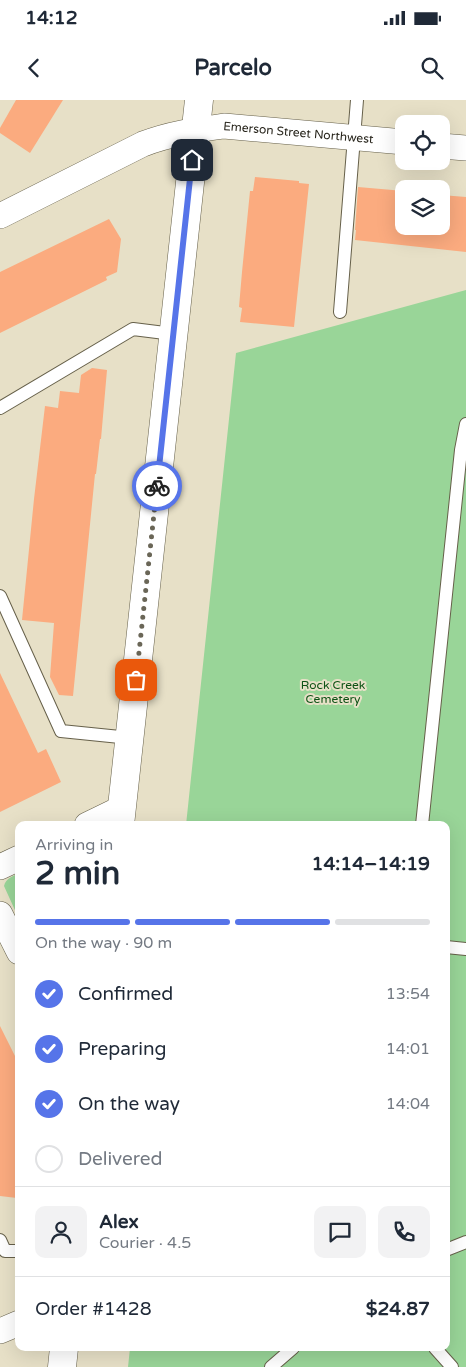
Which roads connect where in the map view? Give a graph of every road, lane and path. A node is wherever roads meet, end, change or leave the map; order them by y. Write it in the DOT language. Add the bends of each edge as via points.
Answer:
graph roads {
  1 [pos="199,100"];
  2 [pos="357,100"];
  3 [pos="196,130"];
  4 [pos="353,138"];
  5 [pos="395,141"];
  6 [pos="450,147"];
  7 [pos="466,148"];
  8 [pos="0,216"];
  9 [pos="340,312"];
  10 [pos="174,334"];
  11 [pos="0,408"];
  12 [pos="466,424"];
  13 [pos="0,596"];
  14 [pos="130,738"];
  15 [pos="121,816"];
  16 [pos="102,821"];
  17 [pos="422,821"];
  18 [pos="15,860"];
  19 [pos="0,867"];
  20 [pos="0,914"];
  21 [pos="15,944"];
  22 [pos="450,947"];
  23 [pos="466,949"];
  24 [pos="0,1240"];
  25 [pos="466,1242"];
  26 [pos="450,1248"];
  27 [pos="15,1251"];
  28 [pos="15,1325"];
  29 [pos="0,1331"];
  30 [pos="64,1351"];
  31 [pos="290,1351"];
  32 [pos="438,1351"];
  33 [pos="62,1367"];
  34 [pos="271,1367"];
  35 [pos="452,1367"];
  1 -- 3 [label="main road"];
  2 -- 4 [label="lane"];
  3 -- 4 [label="street, Emerson Street Northwest" via="224,126"];
  3 -- 8 [label="street, Emerson Street Northwest" via="143,144"];
  3 -- 10 [label="main road"];
  4 -- 5 [label="street, Emerson Street Northwest"];
  4 -- 9 [label="lane"];
  6 -- 7 [label="street"];
  10 -- 11 [label="lane" via="132,329"];
  10 -- 14 [label="main road"];
  12 -- 17 [label="lane"];
  13 -- 14 [label="lane" via="61,730"];
  14 -- 15 [label="main road"];
  15 -- 16 [label="street"];
  18 -- 19 [label="street"];
  20 -- 21 [label="street"];
  22 -- 23 [label="lane"];
  24 -- 27 [label="lane" via="5,1250"];
  25 -- 26 [label="lane"];
  28 -- 29 [label="street"];
  30 -- 33 [label="main road"];
  31 -- 34 [label="lane"];
  32 -- 35 [label="lane"];
}
